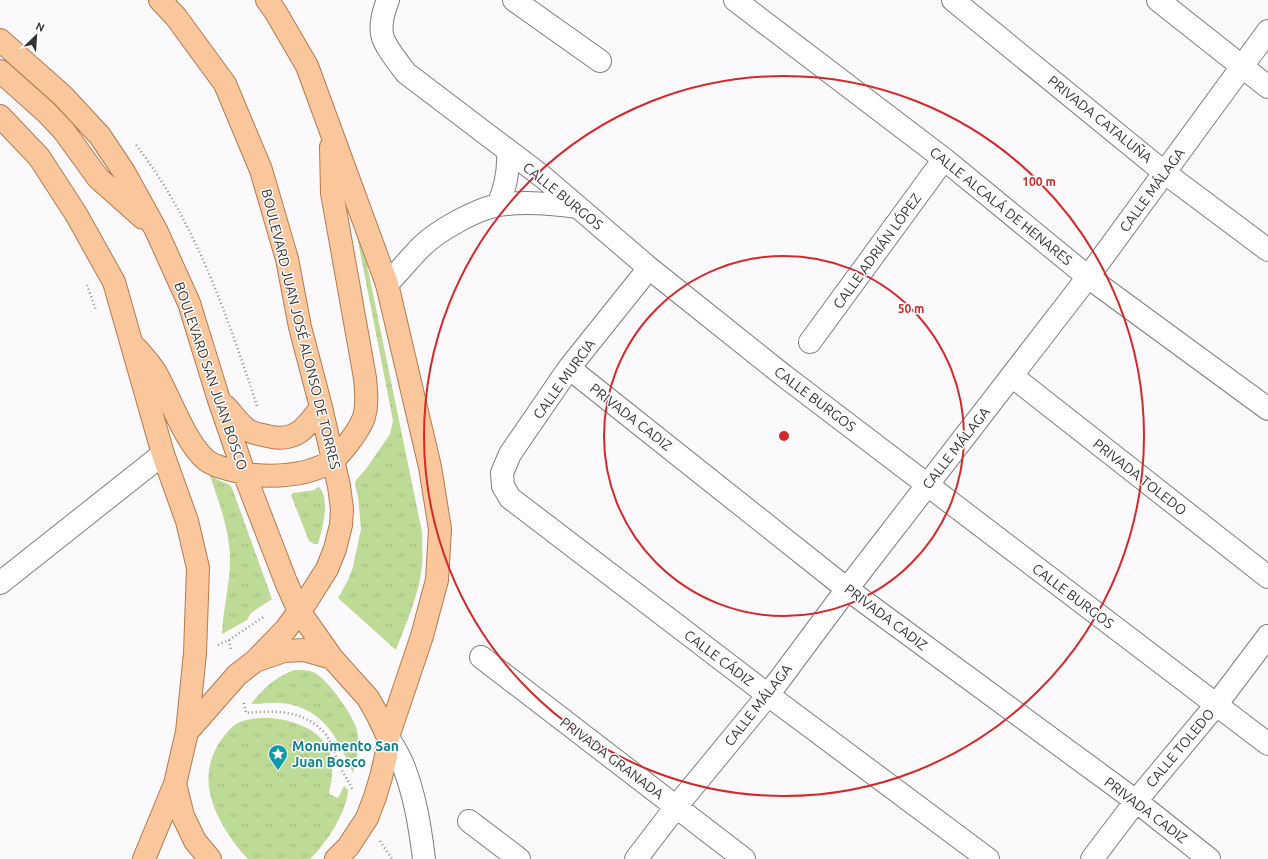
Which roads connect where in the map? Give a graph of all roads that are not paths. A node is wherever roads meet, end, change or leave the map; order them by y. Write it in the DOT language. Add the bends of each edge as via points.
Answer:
graph roads {
  1 [pos="160,0"];
  2 [pos="267,0"];
  3 [pos="388,0"];
  4 [pos="514,0"];
  5 [pos="735,0"];
  6 [pos="953,0"];
  7 [pos="1158,0"];
  8 [pos="1268,31"];
  9 [pos="0,40"];
  10 [pos="600,61"];
  11 [pos="1242,67"];
  12 [pos="0,71"];
  13 [pos="1268,87"];
  14 [pos="0,116"];
  15 [pos="330,131"];
  16 [pos="508,152"];
  17 [pos="944,159"];
  18 [pos="1165,173"];
  19 [pos="498,205"];
  20 [pos="578,207"];
  21 [pos="156,230"];
  22 [pos="1268,250"];
  23 [pos="649,268"];
  24 [pos="1088,277"];
  25 [pos="387,284"];
  26 [pos="132,342"];
  27 [pos="810,342"];
  28 [pos="569,368"];
  29 [pos="1012,376"];
  30 [pos="218,397"];
  31 [pos="321,407"];
  32 [pos="1268,409"];
  33 [pos="163,454"];
  34 [pos="333,460"];
  35 [pos="244,474"];
  36 [pos="928,485"];
  37 [pos="510,498"];
  38 [pos="1268,577"];
  39 [pos="0,583"];
  40 [pos="847,588"];
  41 [pos="299,611"];
  42 [pos="1268,636"];
  43 [pos="480,657"];
  44 [pos="332,658"];
  45 [pos="255,661"];
  46 [pos="768,695"];
  47 [pos="1216,705"];
  48 [pos="187,732"];
  49 [pos="388,737"];
  50 [pos="1268,744"];
  51 [pos="175,784"];
  52 [pos="1136,801"];
  53 [pos="676,807"];
  54 [pos="469,821"];
  55 [pos="144,859"];
  56 [pos="210,859"];
  57 [pos="336,859"];
  58 [pos="424,859"];
  59 [pos="519,859"];
  60 [pos="636,859"];
  61 [pos="744,859"];
  62 [pos="988,859"];
  63 [pos="1092,859"];
  64 [pos="1209,859"];
  1 -- 31 [label="main road, BOULEVARD JUAN JOSÉ ALONSO DE TORRES" via="176,17 224,84 261,170 286,259 300,327"];
  2 -- 15 [label="main road" via="307,66"];
  3 -- 16 [label="street, CALLE BURGOS" via="383,14 382,34 393,56 406,73"];
  4 -- 10 [label="street"];
  5 -- 17 [label="street, CALLE ALCALÁ DE HENARES"];
  6 -- 18 [label="street, PRIVADA CATALUÑA"];
  7 -- 11 [label="street"];
  8 -- 11 [label="street, CALLE MÁLAGA"];
  9 -- 21 [label="main road, BOULEVARD SAN JUAN BOSCO" via="64,96 100,136 124,172"];
  11 -- 13 [label="street"];
  11 -- 18 [label="street, CALLE MÁLAGA"];
  12 -- 21 [label="main road" via="64,131 98,178"];
  14 -- 26 [label="main road" via="39,157 76,214 114,282"];
  15 -- 25 [label="main road"];
  15 -- 34 [label="main road" via="332,193 365,378 367,403 358,430"];
  16 -- 19 [label="street" via="508,177"];
  16 -- 20 [label="street, CALLE BURGOS"];
  17 -- 24 [label="street, CALLE ALCALÁ DE HENARES"];
  17 -- 27 [label="street, CALLE ADRIÁN LÓPEZ"];
  18 -- 22 [label="street, PRIVADA CATALUÑA"];
  18 -- 24 [label="street, CALLE MÁLAGA"];
  19 -- 20 [label="street" via="526,203"];
  19 -- 25 [label="street" via="449,225 423,245"];
  20 -- 23 [label="street, CALLE BURGOS"];
  21 -- 30 [label="main road, BOULEVARD SAN JUAN BOSCO" via="189,303"];
  23 -- 28 [label="street, CALLE MURCIA"];
  23 -- 36 [label="street, CALLE BURGOS" via="783,375"];
  24 -- 29 [label="street, CALLE MÁLAGA"];
  24 -- 32 [label="street, CALLE ALCALÁ DE HENARES"];
  25 -- 49 [label="main road" via="430,467 440,529 437,580 422,636"];
  26 -- 33 [label="main road"];
  26 -- 35 [label="main road" via="155,371 193,444 207,460"];
  28 -- 37 [label="street, CALLE MURCIA" via="510,454 502,473 503,486"];
  28 -- 40 [label="street, PRIVADA CADIZ"];
  29 -- 36 [label="street, CALLE MÁLAGA"];
  29 -- 38 [label="street, PRIVADA TOLEDO"];
  30 -- 31 [label="main road" via="245,428 271,438 298,434 310,424"];
  30 -- 35 [label="main road, BOULEVARD SAN JUAN BOSCO"];
  31 -- 34 [label="main road, BOULEVARD JUAN JOSÉ ALONSO DE TORRES"];
  33 -- 39 [label="street"];
  33 -- 48 [label="main road" via="187,521 198,568 195,653"];
  34 -- 35 [label="main road" via="313,470 297,474"];
  34 -- 41 [label="main road, BOULEVARD JUAN JOSÉ ALONSO DE TORRES" via="342,510 338,538 327,569"];
  35 -- 41 [label="main road, BOULEVARD SAN JUAN BOSCO"];
  36 -- 40 [label="street, CALLE MÁLAGA"];
  36 -- 47 [label="street, CALLE BURGOS"];
  37 -- 46 [label="street, CALLE CÁDIZ"];
  40 -- 46 [label="street, CALLE MÁLAGA"];
  40 -- 52 [label="street, PRIVADA CADIZ"];
  41 -- 44 [label="main road, BOULEVARD SAN JUAN BOSCO"];
  41 -- 45 [label="main road, BOULEVARD JUAN JOSÉ ALONSO DE TORRES" via="286,629"];
  42 -- 47 [label="street, CALLE TOLEDO"];
  43 -- 53 [label="street, PRIVADA GRANADA"];
  44 -- 45 [label="main road" via="297,650 284,651"];
  44 -- 49 [label="main road, BOULEVARD SAN JUAN BOSCO" via="368,698"];
  45 -- 48 [label="main road" via="237,676"];
  46 -- 53 [label="street, CALLE MÁLAGA"];
  46 -- 62 [label="street, CALLE CÁDIZ"];
  47 -- 50 [label="street, CALLE BURGOS"];
  47 -- 52 [label="street, CALLE TOLEDO"];
  48 -- 51 [label="main road"];
  49 -- 57 [label="main road" via="386,756 375,797 366,818 348,847"];
  49 -- 58 [label="street" via="412,789"];
  51 -- 55 [label="main road"];
  51 -- 56 [label="main road" via="183,816 195,841"];
  52 -- 63 [label="street, CALLE TOLEDO"];
  52 -- 64 [label="street, PRIVADA CADIZ"];
  53 -- 60 [label="street, CALLE MÁLAGA"];
  53 -- 61 [label="street, PRIVADA GRANADA"];
  54 -- 59 [label="street"];
}
